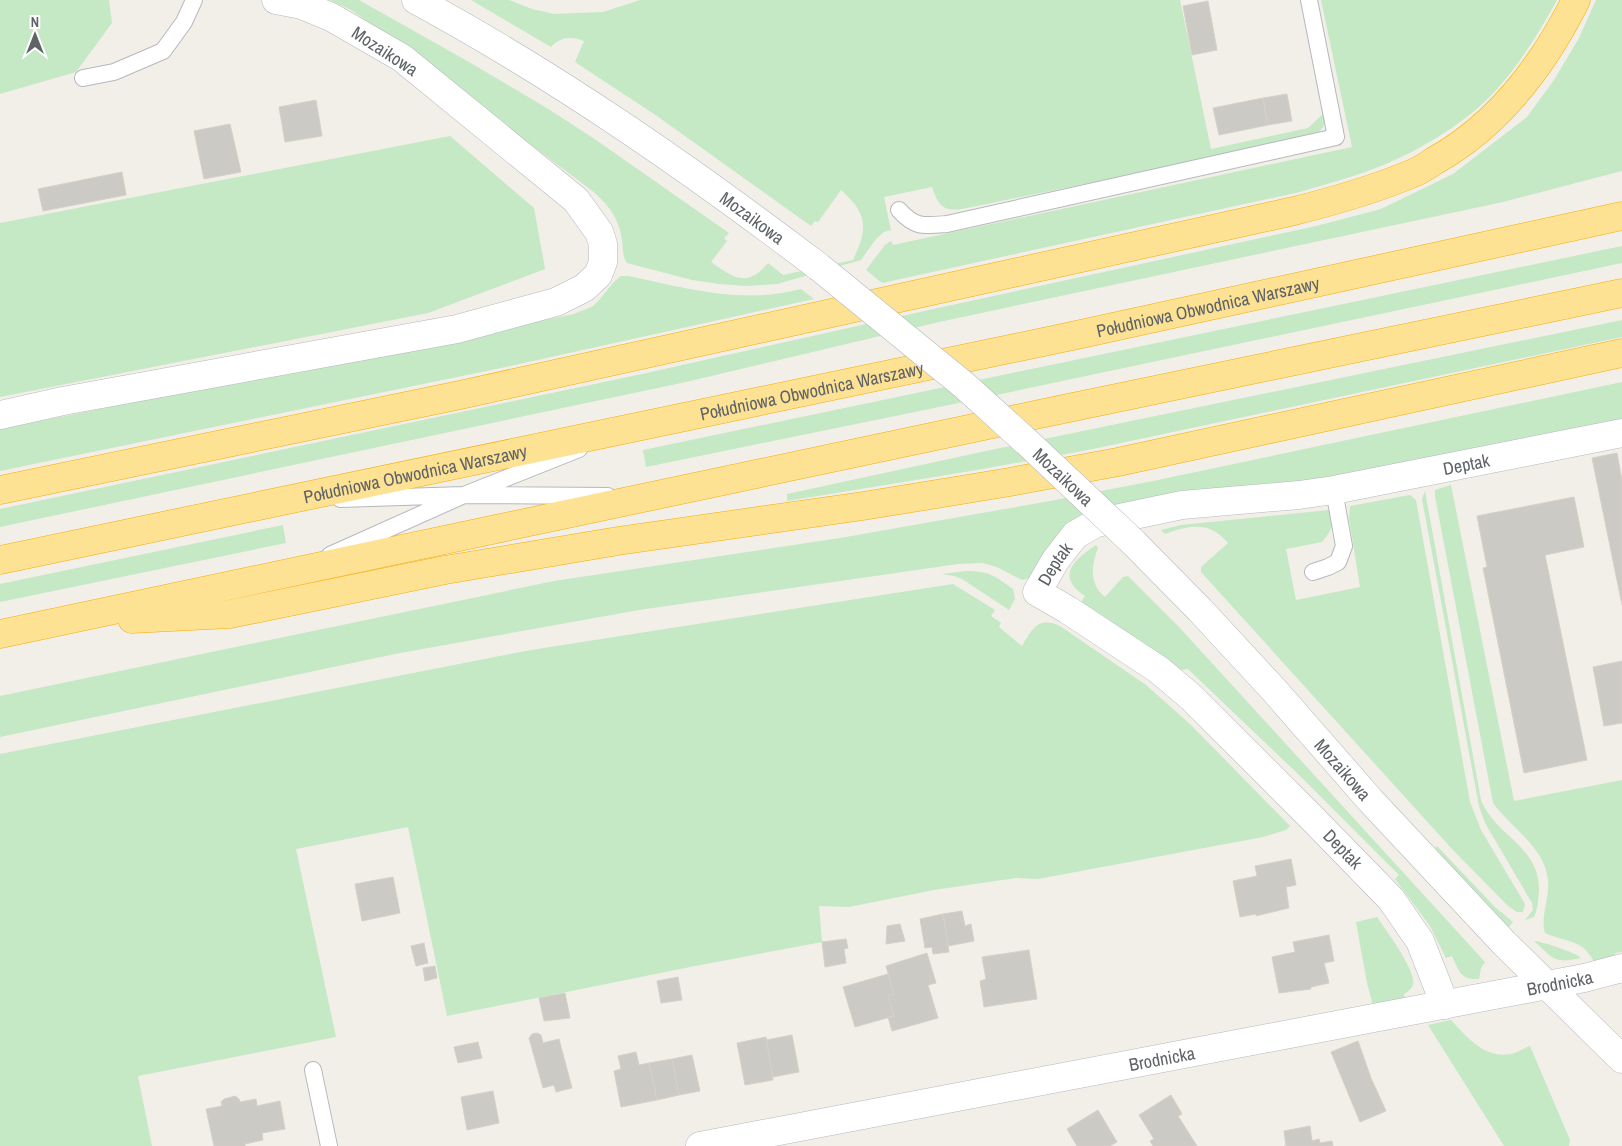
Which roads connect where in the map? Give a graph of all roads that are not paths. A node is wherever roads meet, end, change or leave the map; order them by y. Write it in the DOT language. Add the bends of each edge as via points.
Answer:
graph roads {
  1 [pos="194,0"];
  2 [pos="276,0"];
  3 [pos="416,0"];
  4 [pos="1309,0"];
  5 [pos="1576,0"];
  6 [pos="83,78"];
  7 [pos="1622,196"];
  8 [pos="899,210"];
  9 [pos="1622,216"];
  10 [pos="1485,245"];
  11 [pos="1622,293"];
  12 [pos="1622,353"];
  13 [pos="0,415"];
  14 [pos="635,427"];
  15 [pos="1622,433"];
  16 [pos="0,490"];
  17 [pos="1334,490"];
  18 [pos="464,495"];
  19 [pos="651,496"];
  20 [pos="282,501"];
  21 [pos="0,560"];
  22 [pos="294,571"];
  23 [pos="1314,572"];
  24 [pos="48,624"];
  25 [pos="0,634"];
  26 [pos="1622,968"];
  27 [pos="1546,985"];
  28 [pos="1445,1005"];
  29 [pos="1622,1059"];
  30 [pos="313,1070"];
  31 [pos="329,1146"];
  32 [pos="700,1146"];
  1 -- 6 [label="lane" via="184,22 163,51 114,72"];
  2 -- 13 [label="street, Mozaikowa" via="302,5 331,17 402,58 576,200 600,232 603,262 598,275 584,288 556,302 457,329"];
  3 -- 27 [label="street, Mozaikowa, bridge" via="544,74 652,144 819,267 965,386 1132,541 1200,610 1371,801"];
  4 -- 8 [label="lane" via="1336,137 947,224 914,224"];
  5 -- 16 [label="highway" via="1530,77 1498,114 1455,149 1412,174 1355,195 460,396"];
  7 -- 10 [label="highway"];
  9 -- 10 [label="highway, Południowa Obwodnica Warszawy"];
  10 -- 14 [label="highway, Południowa Obwodnica Warszawy" via="1072,336"];
  11 -- 19 [label="highway"];
  12 -- 24 [label="highway" via="1127,460 1004,483 445,570 230,614"];
  14 -- 18 [label="lane"];
  14 -- 20 [label="highway, Południowa Obwodnica Warszawy"];
  15 -- 17 [label="street, Deptak"];
  17 -- 23 [label="lane" via="1344,546 1338,562"];
  17 -- 28 [label="street, Deptak" via="1182,505 1096,523 1076,535 1055,561 1037,592 1159,670 1192,698 1317,823 1391,899 1420,941"];
  18 -- 19 [label="lane"];
  18 -- 20 [label="lane"];
  18 -- 22 [label="lane"];
  19 -- 22 [label="highway"];
  20 -- 21 [label="highway, Południowa Obwodnica Warszawy"];
  22 -- 24 [label="highway"];
  24 -- 25 [label="highway"];
  26 -- 27 [label="street, Brodnicka"];
  27 -- 28 [label="street, Brodnicka"];
  27 -- 29 [label="street, Mozaikowa"];
  28 -- 32 [label="street, Brodnicka"];
  30 -- 31 [label="lane"];
}
